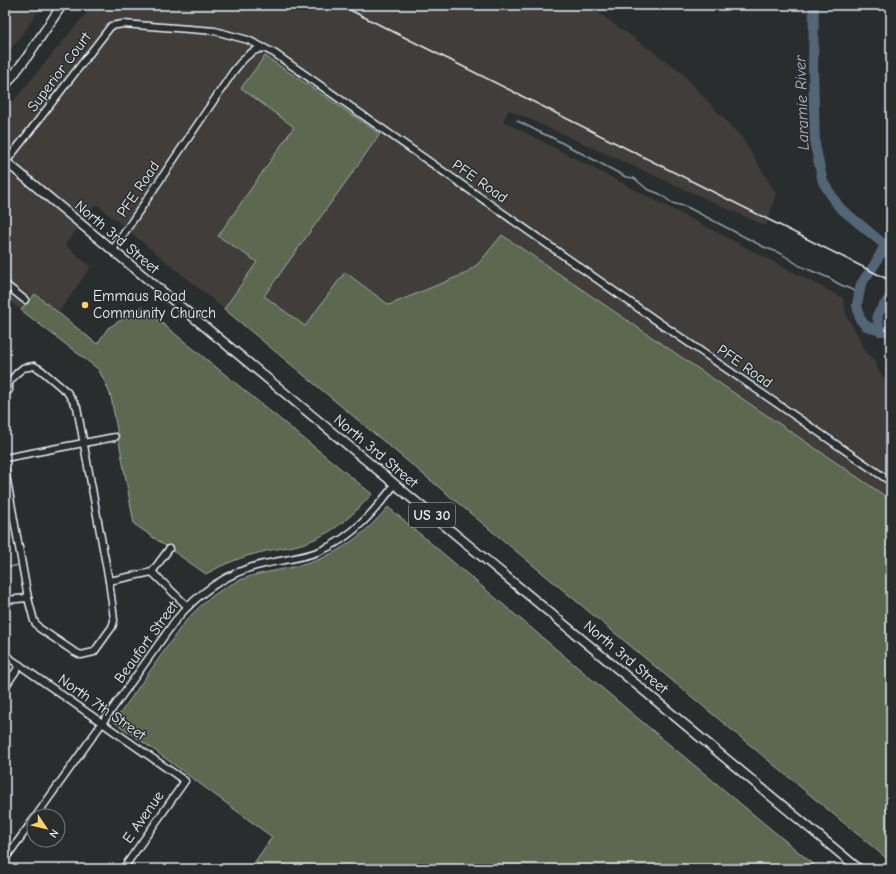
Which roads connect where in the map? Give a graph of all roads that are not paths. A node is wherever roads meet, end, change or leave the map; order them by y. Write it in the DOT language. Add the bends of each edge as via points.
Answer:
graph roads {
  1 [pos="62,5"];
  2 [pos="264,48"];
  3 [pos="5,86"];
  4 [pos="6,162"];
  5 [pos="112,251"];
  6 [pos="5,284"];
  7 [pos="25,300"];
  8 [pos="10,390"];
  9 [pos="115,437"];
  10 [pos="84,443"];
  11 [pos="5,458"];
  12 [pos="5,469"];
  13 [pos="891,482"];
  14 [pos="395,484"];
  15 [pos="169,549"];
  16 [pos="152,572"];
  17 [pos="109,581"];
  18 [pos="28,598"];
  19 [pos="5,600"];
  20 [pos="187,606"];
  21 [pos="5,655"];
  22 [pos="20,665"];
  23 [pos="5,687"];
  24 [pos="103,723"];
  25 [pos="185,781"];
  26 [pos="42,808"];
  27 [pos="26,830"];
  28 [pos="5,859"];
  29 [pos="123,869"];
  30 [pos="859,869"];
  1 -- 3 [label="main road"];
  2 -- 4 [label="street, Superior Court" via="248,40 215,31 123,24 111,26"];
  2 -- 5 [label="street, PFE Road" via="246,56 233,72"];
  2 -- 13 [label="street, PFE Road"];
  4 -- 5 [label="main road, North 3rd Street / US 30"];
  5 -- 14 [label="main road, North 3rd Street / US 30"];
  6 -- 7 [label="street"];
  8 -- 10 [label="street" via="9,383 23,368 34,366 41,370 72,398 77,407"];
  9 -- 10 [label="street"];
  10 -- 11 [label="street"];
  10 -- 17 [label="street"];
  12 -- 18 [label="street"];
  14 -- 20 [label="street, Beaufort Street" via="369,516 337,542 314,553 247,569 214,585"];
  14 -- 30 [label="main road, North 3rd Street / US 30"];
  15 -- 16 [label="street"];
  16 -- 17 [label="street"];
  16 -- 20 [label="street"];
  17 -- 18 [label="street" via="114,621 98,647 88,654 82,655 74,651 39,628 34,621"];
  18 -- 19 [label="street"];
  20 -- 24 [label="street, Beaufort Street"];
  21 -- 22 [label="street, North 7th Street"];
  22 -- 23 [label="street"];
  22 -- 24 [label="street, North 7th Street"];
  24 -- 25 [label="street, North 7th Street"];
  24 -- 26 [label="street, Beaufort Street"];
  25 -- 29 [label="street, E Avenue"];
  27 -- 28 [label="street"];
}
